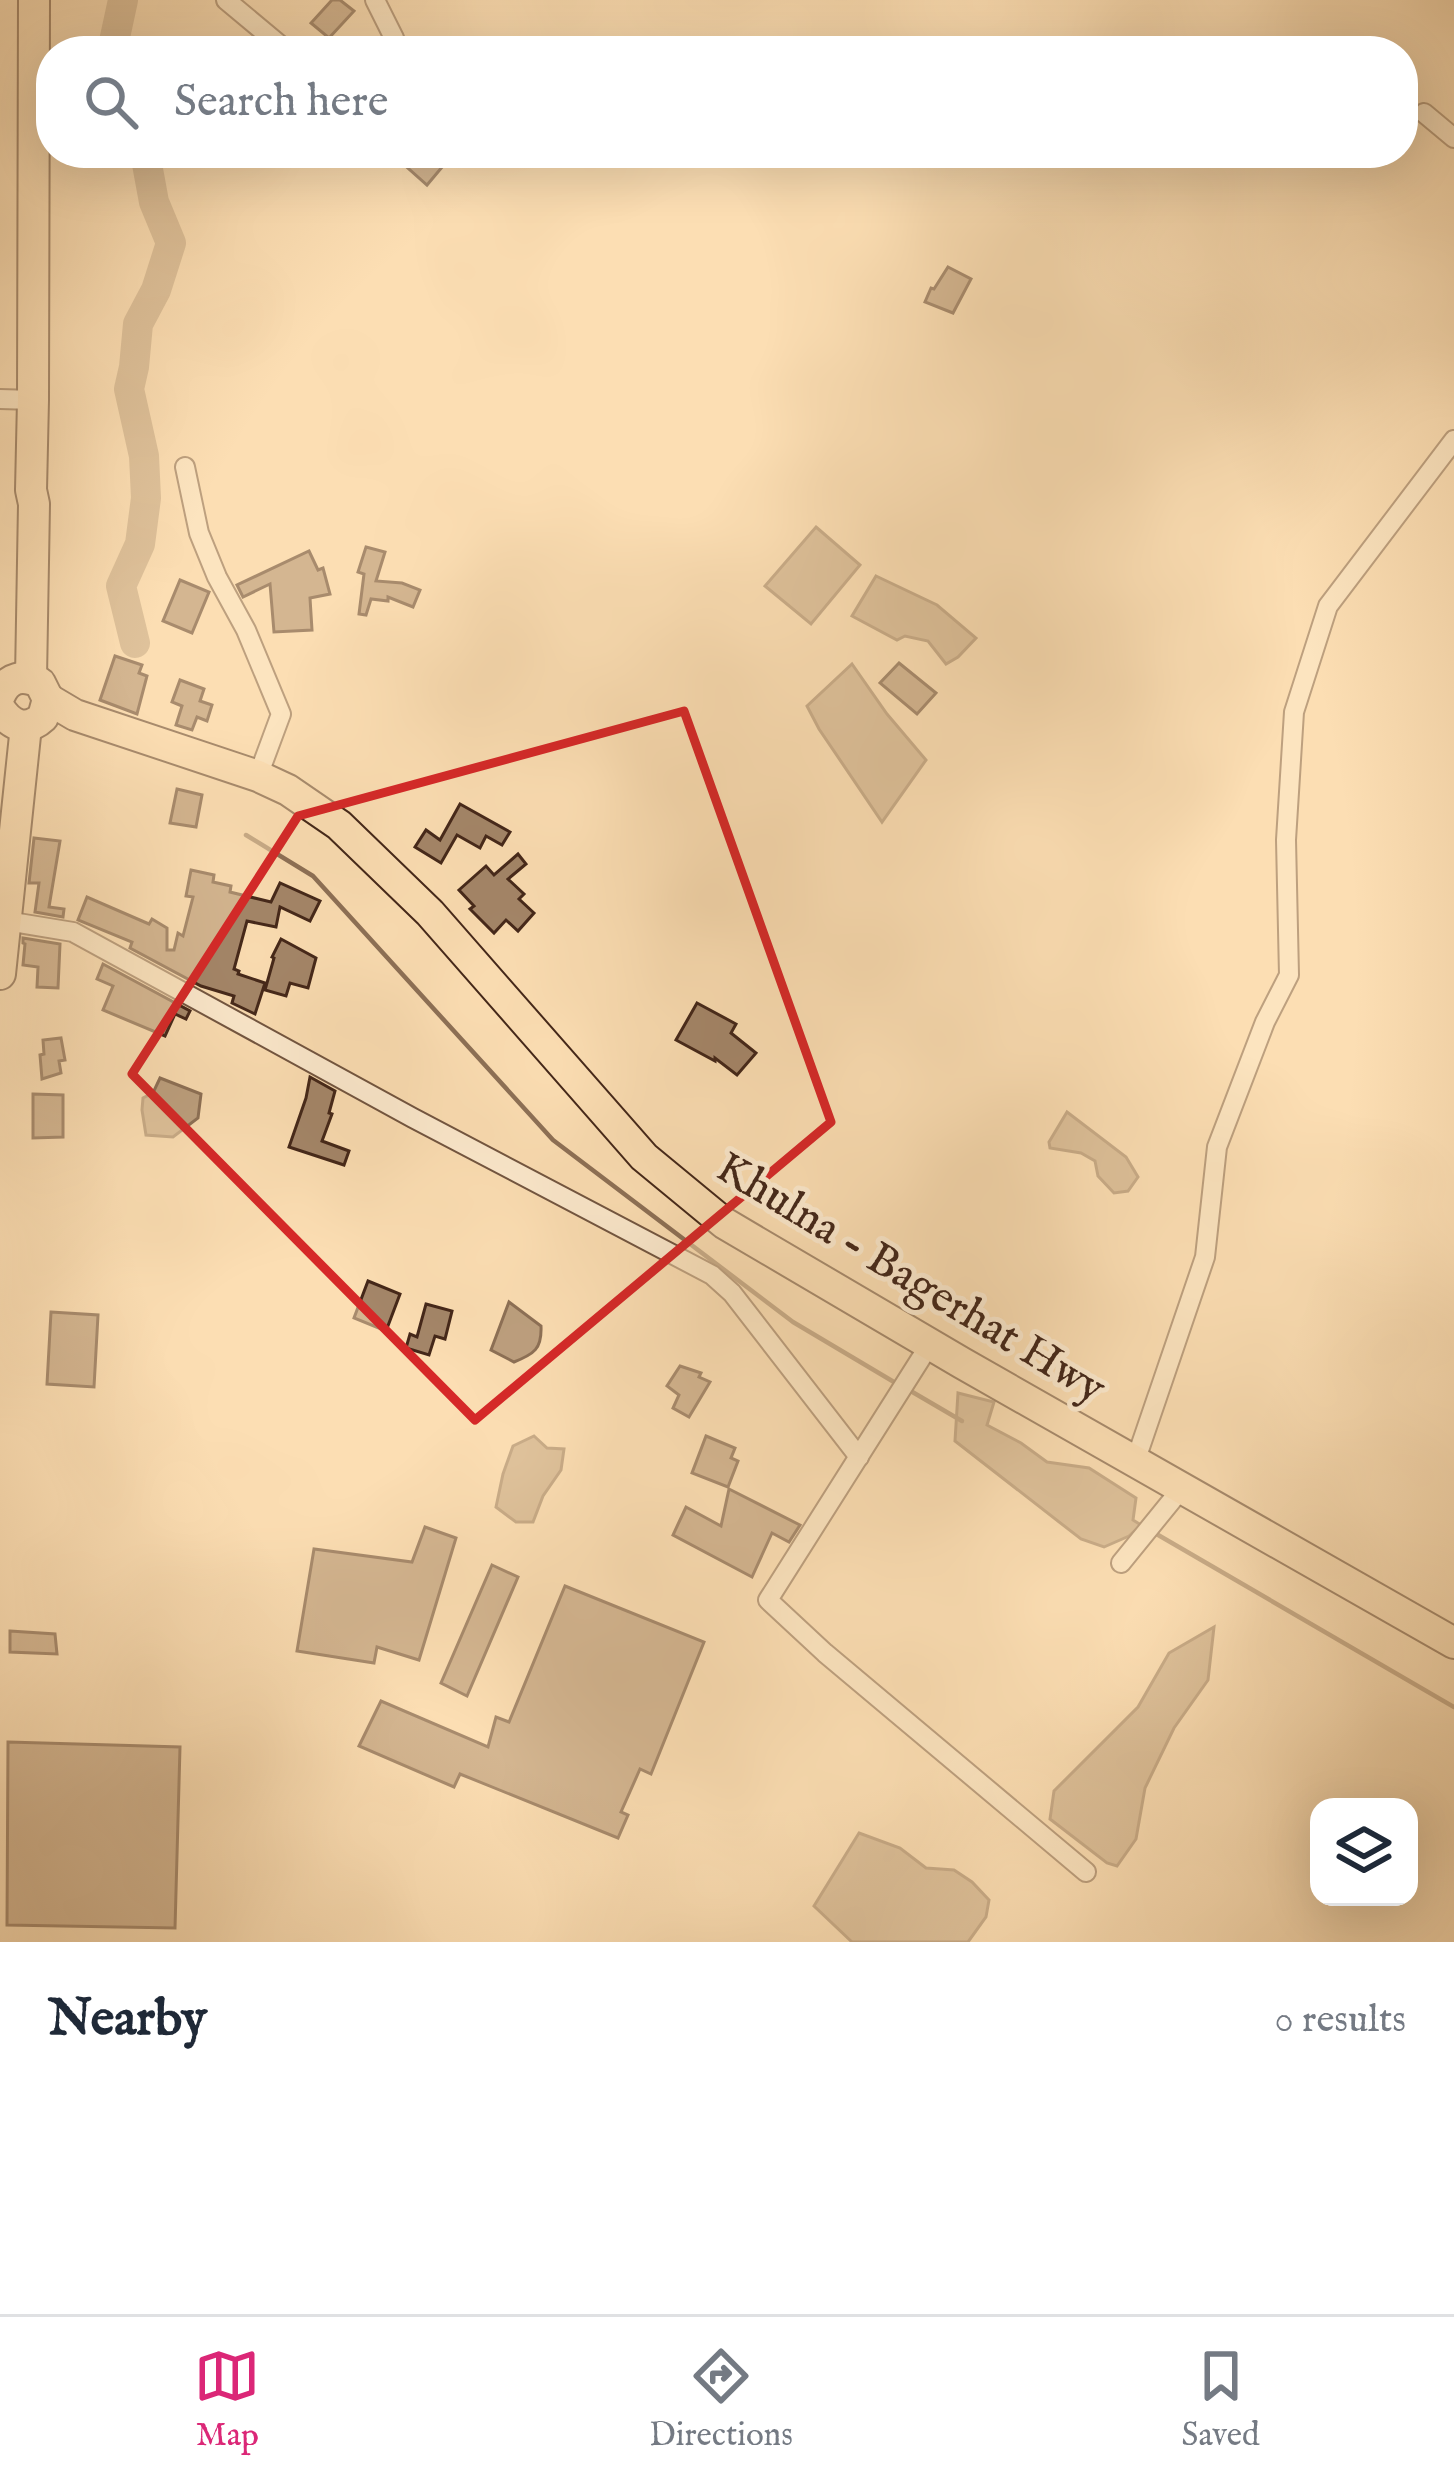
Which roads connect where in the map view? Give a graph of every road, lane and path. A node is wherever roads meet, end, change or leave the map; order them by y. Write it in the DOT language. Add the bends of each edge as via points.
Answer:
graph roads {
  1 [pos="34,0"];
  2 [pos="226,0"];
  3 [pos="375,0"];
  4 [pos="269,36"];
  5 [pos="393,36"];
  6 [pos="1424,113"];
  7 [pos="1454,138"];
  8 [pos="0,400"];
  9 [pos="33,400"];
  10 [pos="1454,440"];
  11 [pos="185,467"];
  12 [pos="29,705"];
  13 [pos="258,776"];
  14 [pos="0,887"];
  15 [pos="1,917"];
  16 [pos="0,974"];
  17 [pos="930,1344"];
  18 [pos="859,1457"];
  19 [pos="1135,1462"];
  20 [pos="1181,1488"];
  21 [pos="1121,1563"];
  22 [pos="1454,1643"];
  23 [pos="1086,1873"];
  1 -- 9 [label="highway"];
  2 -- 4 [label="street"];
  3 -- 5 [label="street"];
  6 -- 7 [label="street"];
  8 -- 9 [label="street"];
  9 -- 12 [label="highway"];
  10 -- 19 [label="street" via="1328,607 1294,712 1289,975 1217,1147 1205,1257"];
  11 -- 13 [label="street" via="199,533 280,714"];
  12 -- 13 [label="highway, Khulna - Bagerhat Hwy"];
  12 -- 14 [label="highway"];
  12 -- 15 [label="highway"];
  13 -- 17 [label="highway, Khulna - Bagerhat Hwy" via="339,825 430,913 680,1189"];
  15 -- 16 [label="highway"];
  15 -- 18 [label="street" via="73,932 712,1275"];
  17 -- 18 [label="street"];
  17 -- 19 [label="highway, Khulna - Bagerhat Hwy"];
  18 -- 23 [label="street" via="768,1600"];
  19 -- 20 [label="highway, Khulna - Bagerhat Hwy"];
  20 -- 21 [label="street"];
  20 -- 22 [label="highway, Khulna - Bagerhat Hwy"];
}
